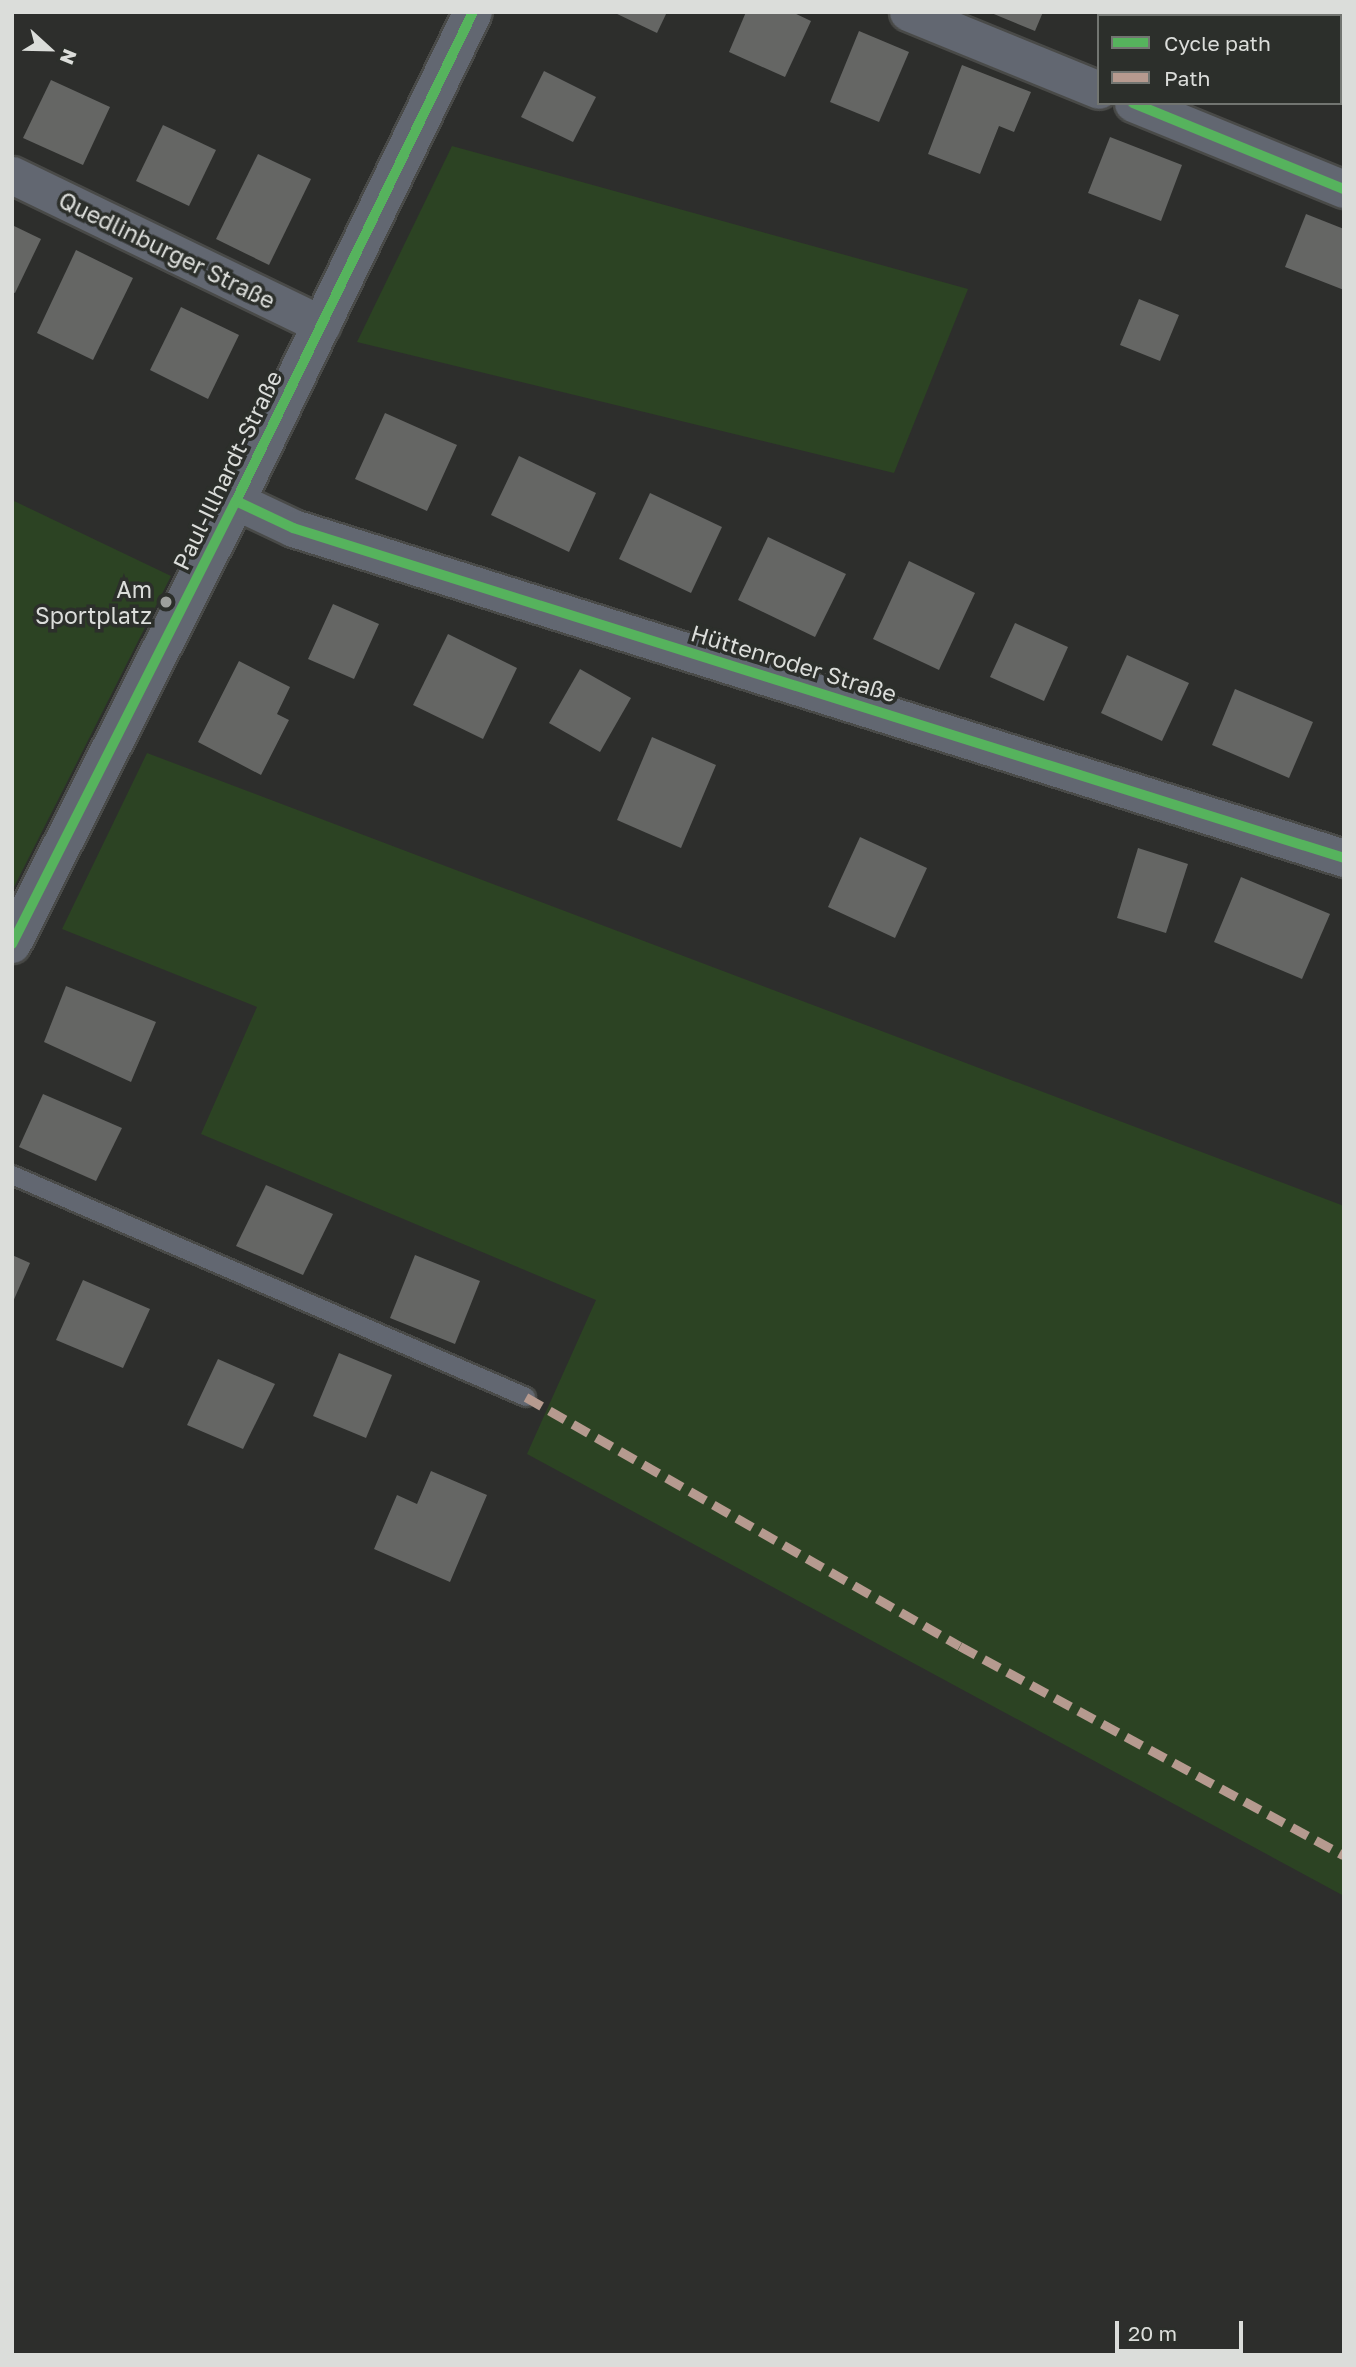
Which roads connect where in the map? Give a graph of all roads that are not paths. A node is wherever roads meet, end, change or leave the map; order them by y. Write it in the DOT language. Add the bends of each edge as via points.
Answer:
graph roads {
  1 [pos="473,12"];
  2 [pos="908,12"];
  3 [pos="1097,89"];
  4 [pos="1138,105"];
  5 [pos="12,175"];
  6 [pos="1344,189"];
  7 [pos="322,325"];
  8 [pos="236,501"];
  9 [pos="1344,858"];
  10 [pos="12,944"];
  11 [pos="12,1175"];
  12 [pos="526,1397"];
  1 -- 7 [label="street, Paul-Illhardt-Straße"];
  2 -- 3 [label="street"];
  4 -- 6 [label="street"];
  5 -- 7 [label="street, Quedlinburger Straße"];
  7 -- 8 [label="street, Paul-Illhardt-Straße"];
  8 -- 9 [label="street, Hüttenroder Straße" via="293,528"];
  8 -- 10 [label="street, Paul-Illhardt-Straße"];
  11 -- 12 [label="lane"];
}
